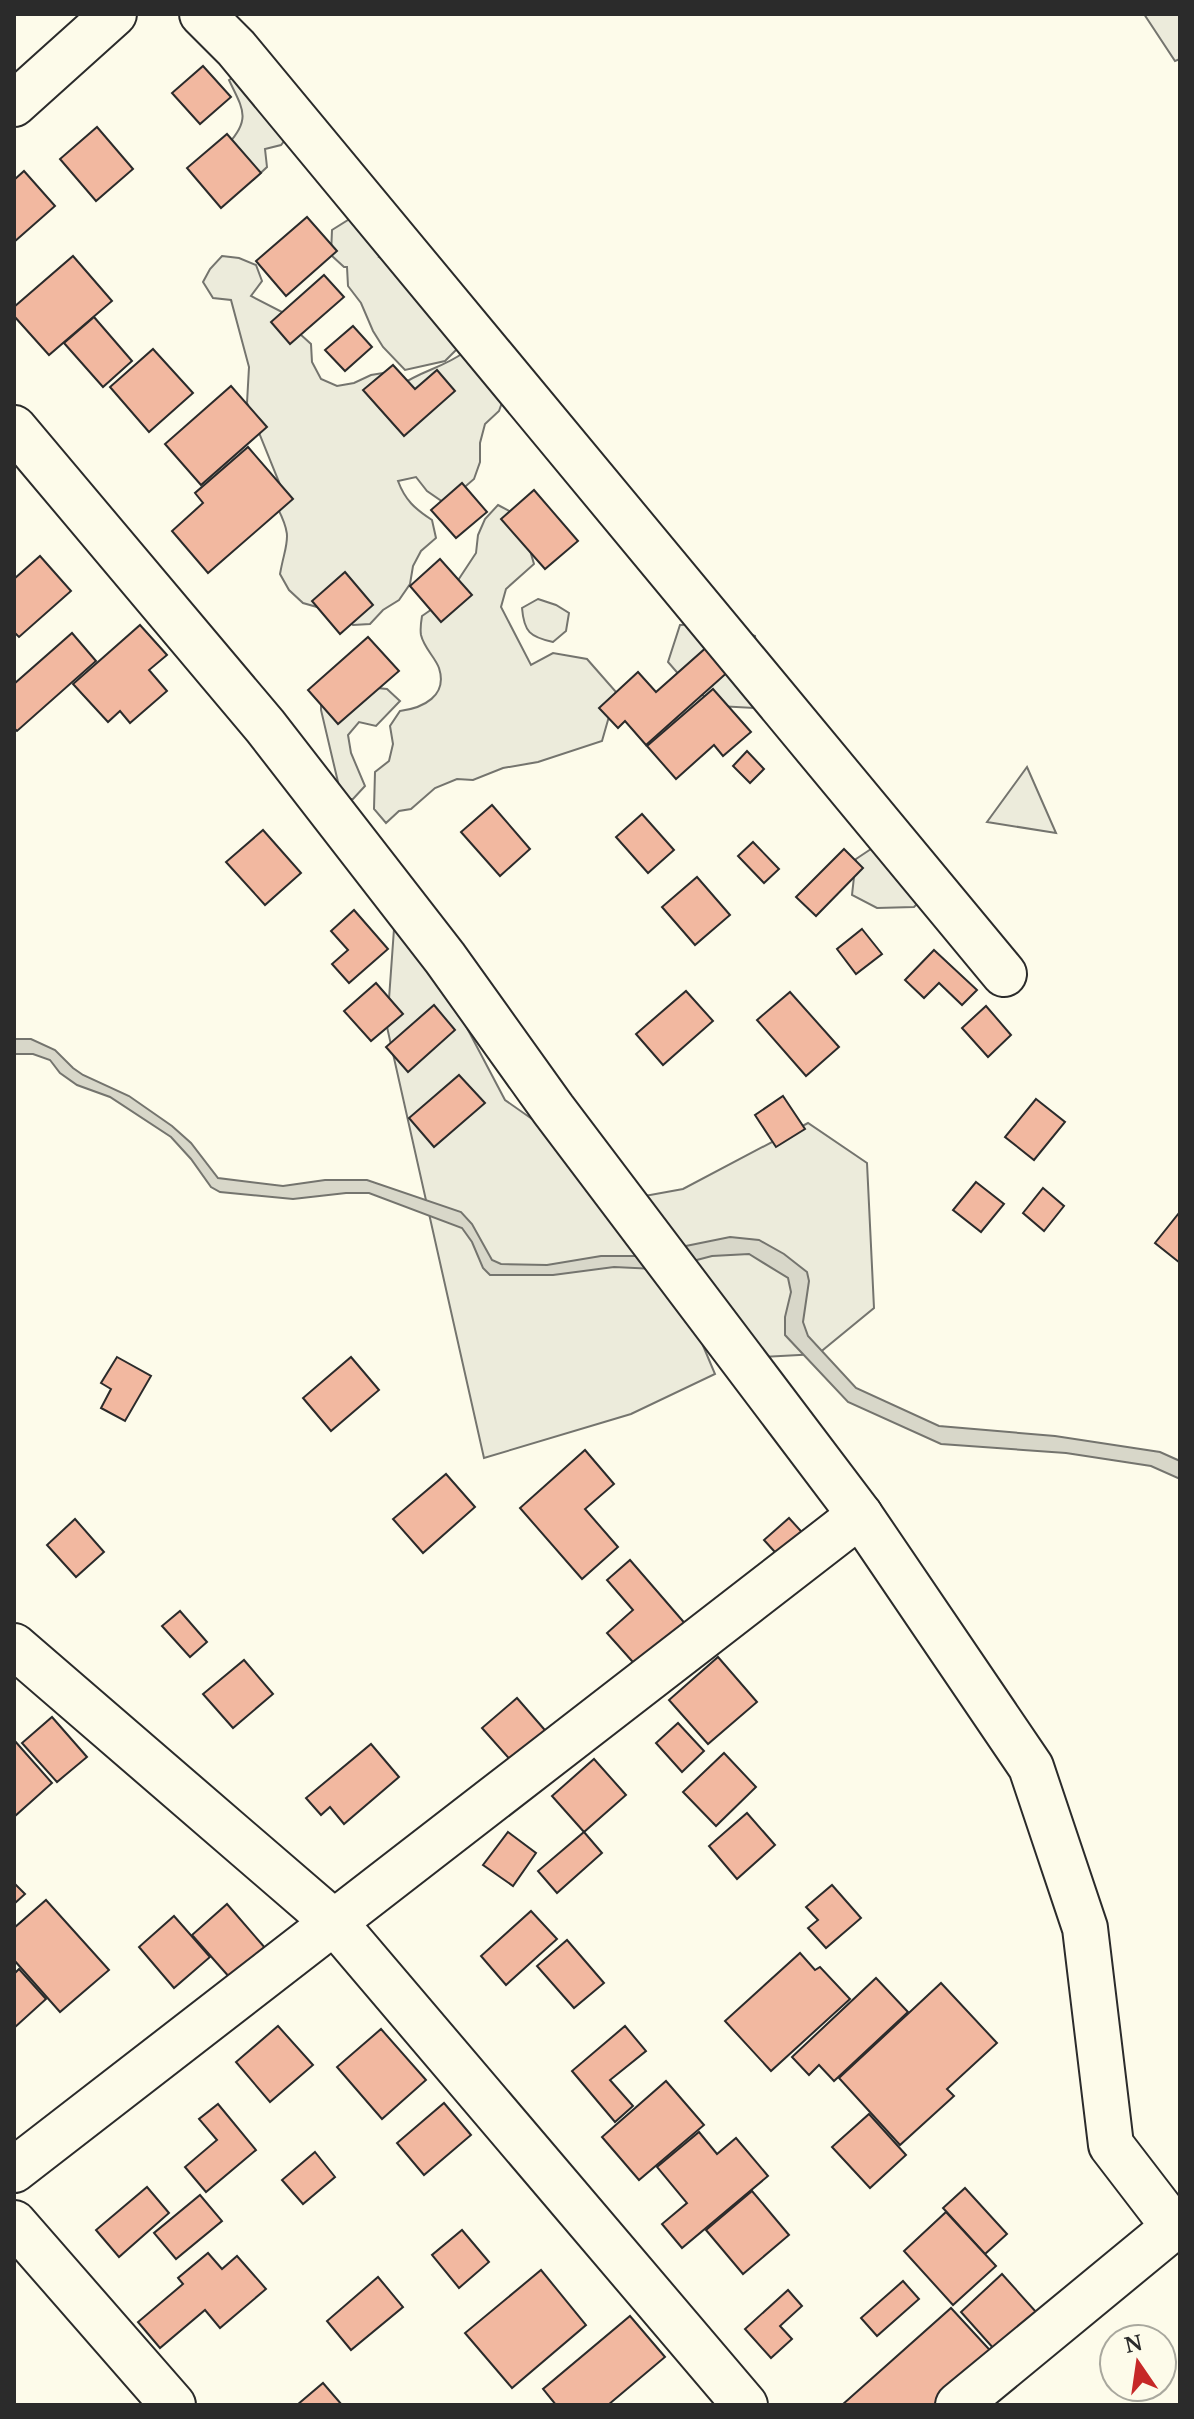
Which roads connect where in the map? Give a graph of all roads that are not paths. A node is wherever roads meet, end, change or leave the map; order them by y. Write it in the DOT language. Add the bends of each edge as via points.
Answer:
graph roads {
  1 [pos="114,14"];
  2 [pos="202,14"];
  3 [pos="14,104"];
  4 [pos="14,428"];
  5 [pos="1004,974"];
  6 [pos="860,1515"];
  7 [pos="14,1646"];
  8 [pos="335,1923"];
  9 [pos="14,2170"];
  10 [pos="14,2223"];
  11 [pos="1177,2224"];
  12 [pos="173,2405"];
  13 [pos="745,2405"];
  14 [pos="958,2405"];
  1 -- 3 [label="street"];
  2 -- 5 [label="street" via="236,48"];
  4 -- 6 [label="street" via="274,739 445,958"];
  6 -- 8 [label="street"];
  6 -- 11 [label="street" via="1031,1767 1085,1928 1111,2145"];
  7 -- 8 [label="street"];
  8 -- 9 [label="street"];
  8 -- 13 [label="street"];
  10 -- 12 [label="street"];
  11 -- 14 [label="street"];
}
